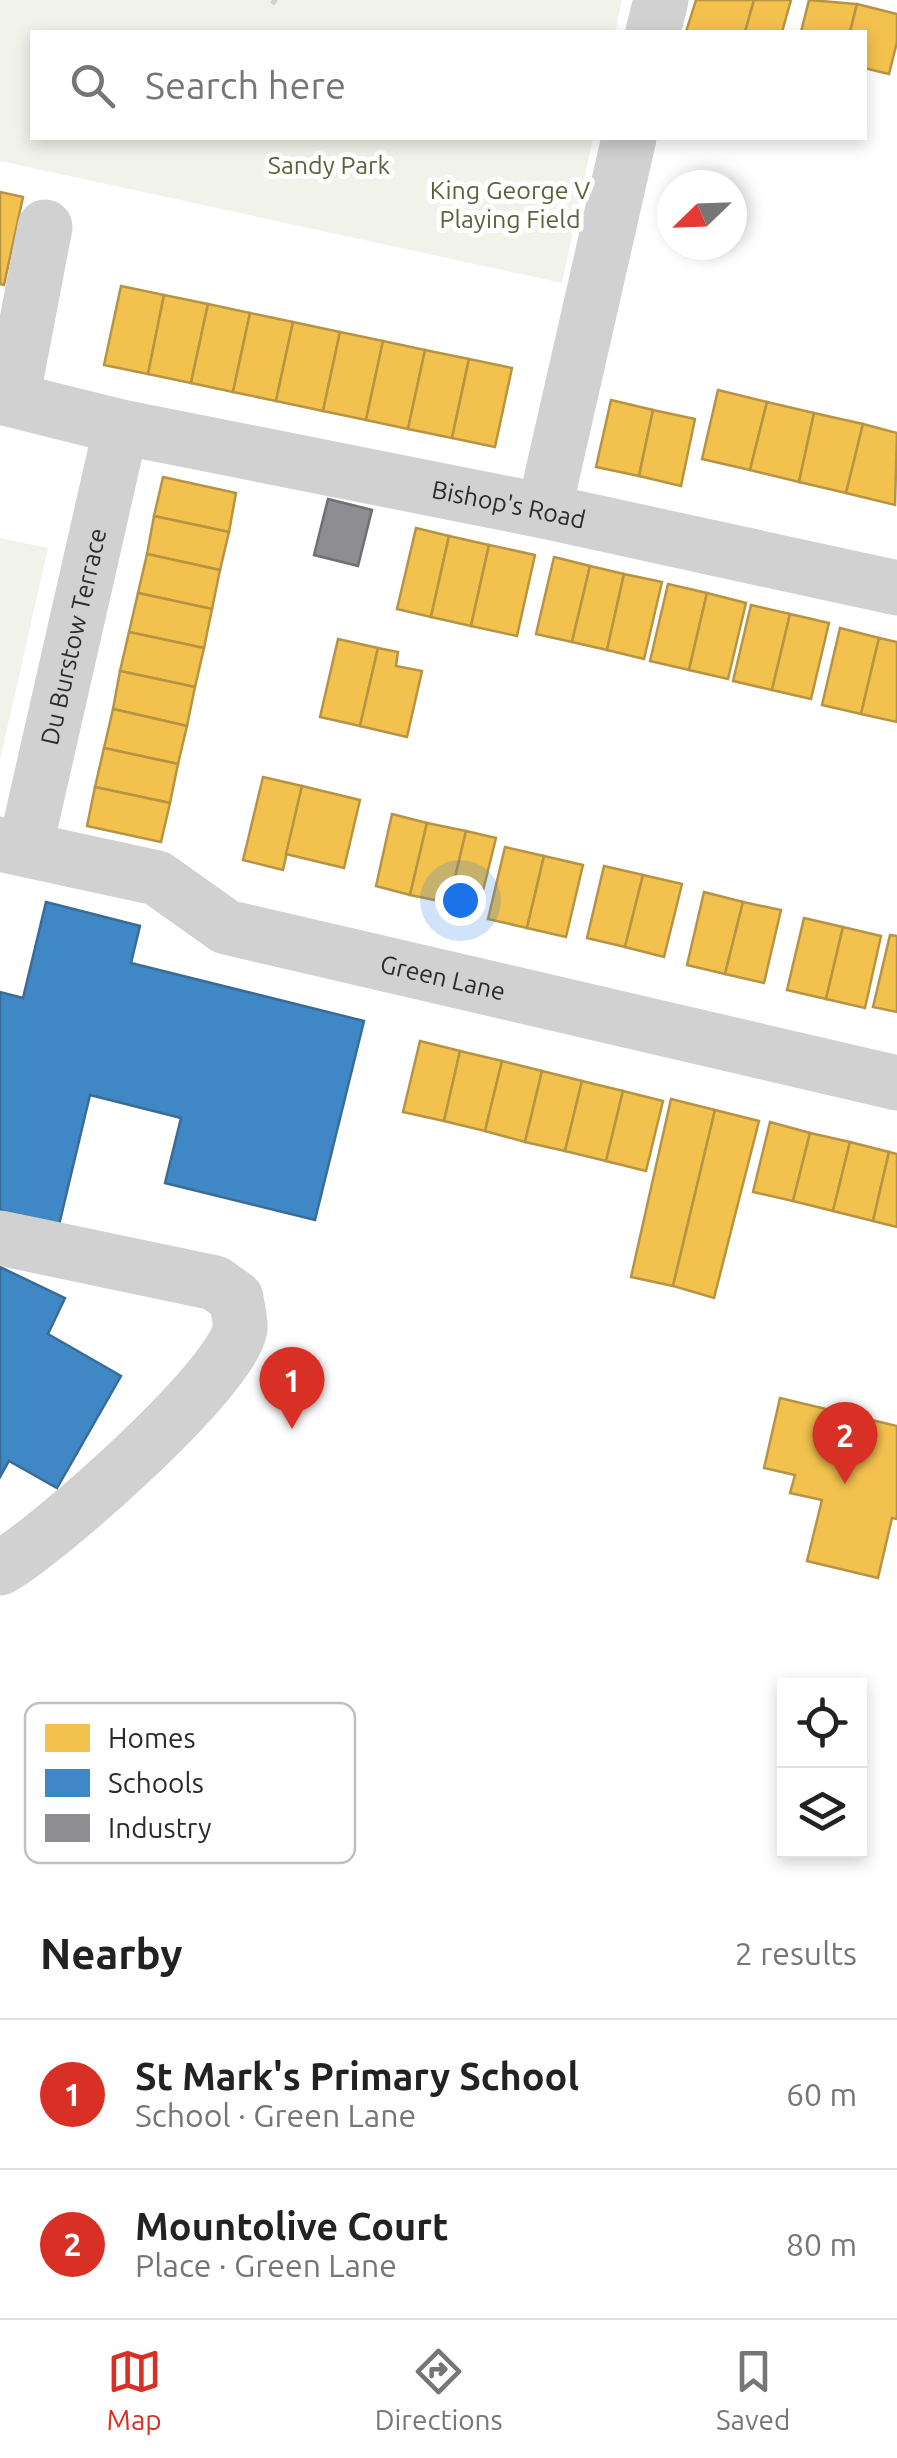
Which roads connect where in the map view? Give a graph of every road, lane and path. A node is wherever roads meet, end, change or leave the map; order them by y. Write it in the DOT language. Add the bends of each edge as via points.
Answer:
graph roads {
  1 [pos="272,0"];
  2 [pos="661,0"];
  3 [pos="280,6"];
  4 [pos="654,30"];
  5 [pos="629,140"];
  6 [pos="45,227"];
  7 [pos="6,398"];
  8 [pos="121,427"];
  9 [pos="544,511"];
  10 [pos="897,588"];
  11 [pos="13,846"];
  12 [pos="897,1083"];
  13 [pos="0,1238"];
  14 [pos="0,1568"];
  1 -- 3 [label="path"];
  2 -- 4 [label="street"];
  5 -- 9 [label="street"];
  6 -- 7 [label="street"];
  7 -- 8 [label="street, Bishop's Road"];
  8 -- 9 [label="street, Bishop's Road"];
  8 -- 11 [label="street, Du Burstow Terrace"];
  9 -- 10 [label="street, Bishop's Road"];
  11 -- 12 [label="street, Green Lane" via="157,878 226,927"];
  13 -- 14 [label="street" via="215,1283 236,1298 240,1329 220,1366 153,1439 30,1552"];
}
